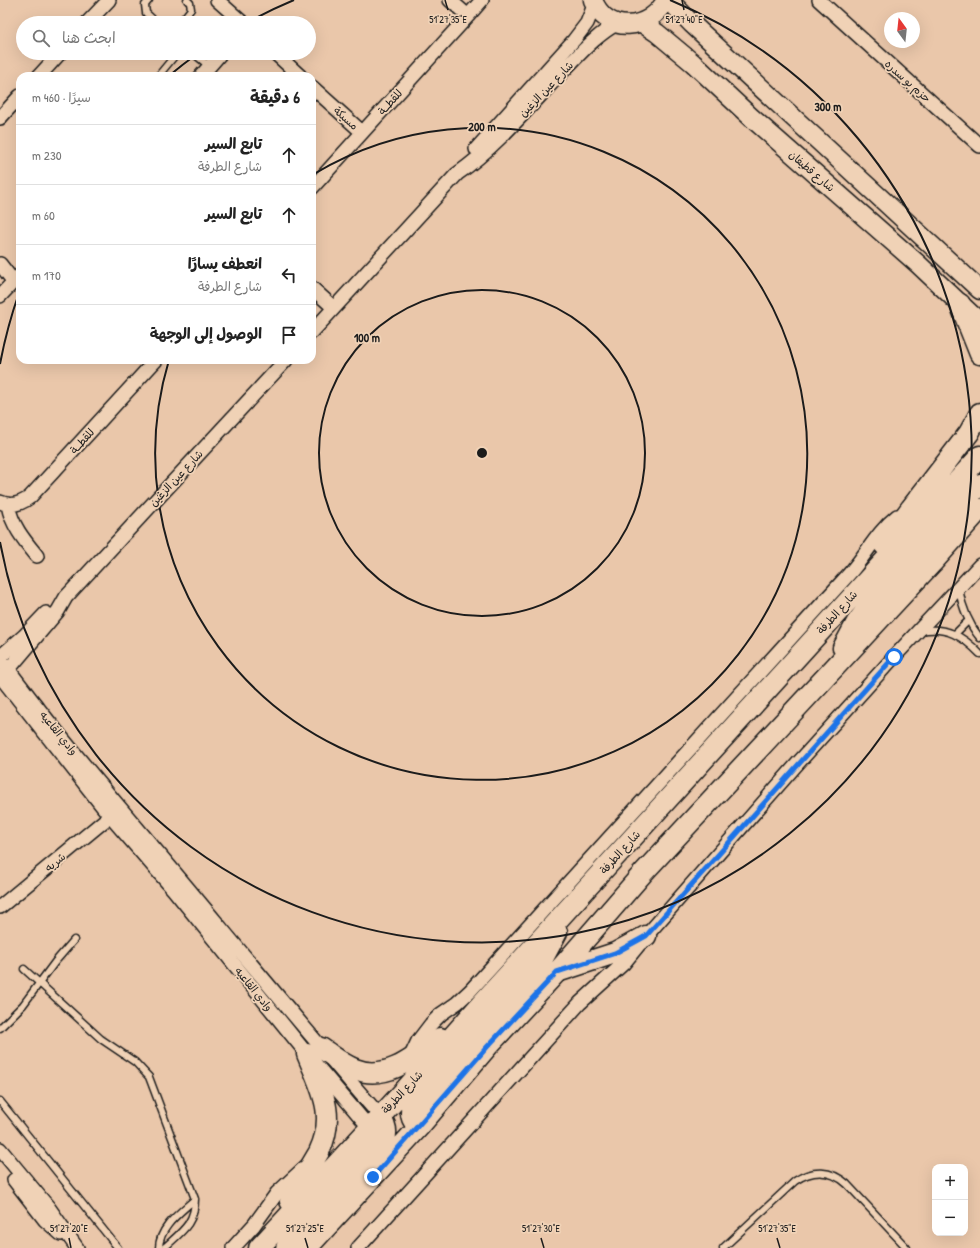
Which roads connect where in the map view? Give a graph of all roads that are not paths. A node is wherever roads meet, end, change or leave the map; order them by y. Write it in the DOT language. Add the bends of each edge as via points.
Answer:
graph roads {
  1 [pos="108,0"];
  2 [pos="149,0"];
  3 [pos="187,0"];
  4 [pos="217,0"];
  5 [pos="450,0"];
  6 [pos="482,0"];
  7 [pos="666,0"];
  8 [pos="670,0"];
  9 [pos="819,0"];
  10 [pos="594,2"];
  11 [pos="93,16"];
  12 [pos="150,16"];
  13 [pos="186,16"];
  14 [pos="235,16"];
  15 [pos="468,16"];
  16 [pos="618,23"];
  17 [pos="642,23"];
  18 [pos="53,60"];
  19 [pos="171,60"];
  20 [pos="198,60"];
  21 [pos="215,60"];
  22 [pos="283,60"];
  23 [pos="205,71"];
  24 [pos="42,72"];
  25 [pos="161,72"];
  26 [pos="296,72"];
  27 [pos="316,91"];
  28 [pos="16,100"];
  29 [pos="0,118"];
  30 [pos="362,132"];
  31 [pos="980,146"];
  32 [pos="457,174"];
  33 [pos="316,184"];
  34 [pos="0,264"];
  35 [pos="16,277"];
  36 [pos="16,279"];
  37 [pos="980,290"];
  38 [pos="316,292"];
  39 [pos="0,296"];
  40 [pos="960,304"];
  41 [pos="334,308"];
  42 [pos="980,321"];
  43 [pos="316,328"];
  44 [pos="980,354"];
  45 [pos="152,364"];
  46 [pos="282,364"];
  47 [pos="980,413"];
  48 [pos="980,456"];
  49 [pos="980,484"];
  50 [pos="4,504"];
  51 [pos="910,508"];
  52 [pos="980,509"];
  53 [pos="37,556"];
  54 [pos="980,565"];
  55 [pos="959,589"];
  56 [pos="854,594"];
  57 [pos="66,597"];
  58 [pos="968,621"];
  59 [pos="918,632"];
  60 [pos="955,634"];
  61 [pos="980,638"];
  62 [pos="980,654"];
  63 [pos="0,657"];
  64 [pos="832,671"];
  65 [pos="3,675"];
  66 [pos="115,812"];
  67 [pos="0,907"];
  68 [pos="567,911"];
  69 [pos="646,936"];
  70 [pos="74,940"];
  71 [pos="24,969"];
  72 [pos="557,972"];
  73 [pos="39,983"];
  74 [pos="483,1002"];
  75 [pos="0,1028"];
  76 [pos="314,1051"];
  77 [pos="408,1061"];
  78 [pos="0,1101"];
  79 [pos="374,1122"];
  80 [pos="418,1126"];
  81 [pos="382,1142"];
  82 [pos="405,1142"];
  83 [pos="0,1149"];
  84 [pos="316,1158"];
  85 [pos="0,1163"];
  86 [pos="195,1199"];
  87 [pos="264,1243"];
  88 [pos="74,1248"];
  89 [pos="78,1248"];
  90 [pos="118,1248"];
  91 [pos="159,1248"];
  92 [pos="164,1248"];
  93 [pos="233,1248"];
  94 [pos="286,1248"];
  95 [pos="307,1248"];
  96 [pos="358,1248"];
  97 [pos="723,1248"];
  98 [pos="907,1248"];
  1 -- 11 [label="street"];
  2 -- 12 [label="lane" via="145,5"];
  3 -- 13 [label="lane" via="191,6"];
  4 -- 14 [label="street"];
  5 -- 15 [label="street"];
  6 -- 15 [label="street, للقطــة"];
  7 -- 17 [label="street" via="656,14"];
  8 -- 37 [label="street" via="692,24"];
  9 -- 31 [label="street, حزم بو سدره"];
  10 -- 16 [label="street" via="604,15"];
  10 -- 32 [label="street, شارع عين الزغين" via="587,23 574,40 467,158"];
  15 -- 30 [label="street, للقطــة"];
  16 -- 17 [label="street"];
  16 -- 32 [label="street, شارع عين الزغين" via="593,40 507,129"];
  17 -- 40 [label="street, شارع قطيفان" via="693,63"];
  18 -- 24 [label="street"];
  19 -- 25 [label="lane"];
  20 -- 23 [label="lane"];
  21 -- 23 [label="street"];
  22 -- 26 [label="street"];
  27 -- 30 [label="street, مسيكة"];
  28 -- 29 [label="street"];
  30 -- 33 [label="street, للقطــة"];
  32 -- 41 [label="street, شارع عين الزغين"];
  34 -- 35 [label="street"];
  36 -- 39 [label="street"];
  38 -- 41 [label="street"];
  40 -- 42 [label="street, شارع قطيفان"];
  40 -- 44 [label="main road"];
  41 -- 43 [label="street, شارع عين الزغين"];
  45 -- 50 [label="street, للقطــة" via="30,497 23,502"];
  46 -- 57 [label="street, شارع عين الزغين"];
  47 -- 51 [label="main road" via="966,437"];
  48 -- 56 [label="main road, شارع الطرفة"];
  49 -- 64 [label="main road" via="867,609 846,640"];
  50 -- 53 [label="street" via="17,531"];
  51 -- 56 [label="main road"];
  51 -- 77 [label="street, شارع الطرفة" via="884,528 849,574 470,991 431,1024 418,1041"];
  52 -- 64 [label="main road"];
  54 -- 55 [label="street"];
  55 -- 58 [label="lane"];
  55 -- 59 [label="street"];
  56 -- 68 [label="main road, شارع الطرفة"];
  57 -- 63 [label="street, شارع عين الزغين"];
  57 -- 65 [label="street, شارع عين الزغين" via="58,611"];
  58 -- 60 [label="lane"];
  58 -- 61 [label="lane"];
  59 -- 60 [label="lane" via="936,630"];
  59 -- 69 [label="street" via="798,763"];
  60 -- 62 [label="lane" via="967,641"];
  63 -- 65 [label="street, وادي القاعيه"];
  64 -- 72 [label="main road" via="643,873"];
  65 -- 66 [label="street, وادي القاعيه"];
  66 -- 67 [label="street, شريه"];
  66 -- 76 [label="street, وادي القاعيه" via="173,889"];
  68 -- 74 [label="main road, شارع الطرفة"];
  68 -- 80 [label="main road" via="535,971 414,1103 411,1117"];
  69 -- 72 [label="main road" via="615,953"];
  69 -- 96 [label="street" via="624,963 580,1003"];
  70 -- 73 [label="lane"];
  71 -- 73 [label="lane"];
  72 -- 80 [label="main road"];
  73 -- 75 [label="lane"];
  73 -- 86 [label="lane" via="101,1039 143,1069 153,1086"];
  74 -- 77 [label="main road"];
  74 -- 79 [label="main road, شارع الطرفة"];
  76 -- 77 [label="main road" via="366,1072 391,1069"];
  76 -- 79 [label="street, وادي القاعيه"];
  76 -- 84 [label="main road" via="327,1110 326,1133"];
  78 -- 90 [label="lane"];
  79 -- 81 [label="main road" via="386,1129"];
  79 -- 87 [label="main road, شارع الطرفة"];
  80 -- 82 [label="main road"];
  81 -- 82 [label="street" via="392,1146"];
  81 -- 94 [label="main road"];
  82 -- 95 [label="main road"];
  83 -- 89 [label="street"];
  84 -- 87 [label="main road"];
  84 -- 93 [label="street" via="277,1193"];
  85 -- 88 [label="street" via="45,1220"];
  86 -- 91 [label="lane" via="166,1228 161,1236"];
  86 -- 92 [label="lane" via="193,1217 188,1225"];
  97 -- 98 [label="lane" via="795,1181 808,1174 822,1172 835,1175 847,1184"];
}
